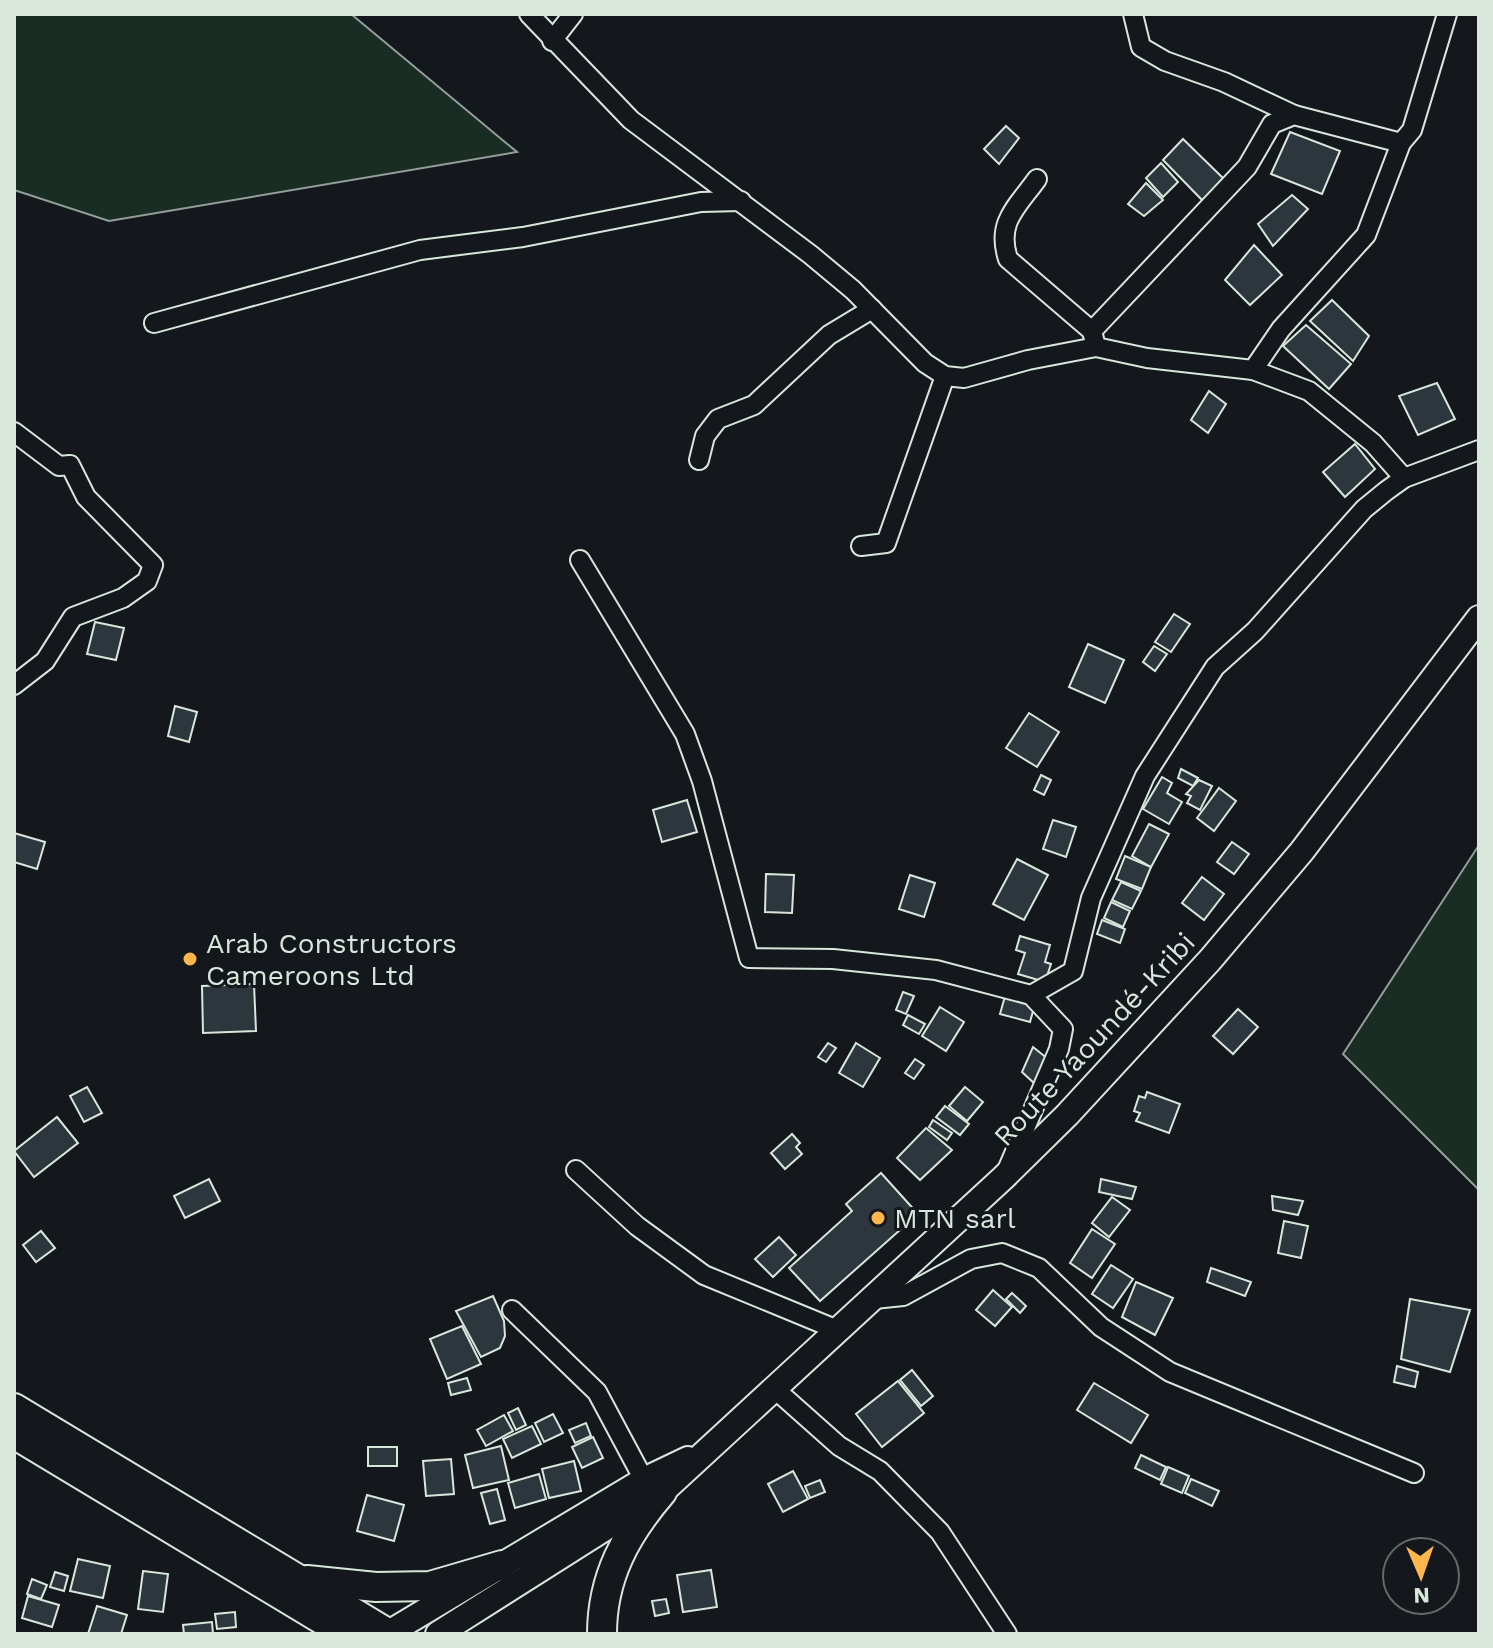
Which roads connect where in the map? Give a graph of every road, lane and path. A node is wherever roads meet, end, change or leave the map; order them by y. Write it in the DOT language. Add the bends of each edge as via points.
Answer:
graph roads {
  1 [pos="529,14"];
  2 [pos="573,14"];
  3 [pos="1133,14"];
  4 [pos="1447,14"];
  5 [pos="552,41"];
  6 [pos="1294,115"];
  7 [pos="1401,143"];
  8 [pos="1037,179"];
  9 [pos="741,201"];
  10 [pos="872,309"];
  11 [pos="154,323"];
  12 [pos="1094,339"];
  13 [pos="1253,370"];
  14 [pos="945,376"];
  15 [pos="14,432"];
  16 [pos="1479,450"];
  17 [pos="699,460"];
  18 [pos="1404,478"];
  19 [pos="861,546"];
  20 [pos="580,560"];
  21 [pos="1479,618"];
  22 [pos="14,685"];
  23 [pos="1031,995"];
  24 [pos="576,1170"];
  25 [pos="1003,1178"];
  26 [pos="874,1299"];
  27 [pos="512,1310"];
  28 [pos="840,1331"];
  29 [pos="776,1390"];
  30 [pos="14,1408"];
  31 [pos="14,1434"];
  32 [pos="1414,1473"];
  33 [pos="653,1486"];
  34 [pos="502,1565"];
  35 [pos="301,1579"];
  36 [pos="346,1634"];
  37 [pos="388,1634"];
  38 [pos="438,1634"];
  39 [pos="602,1634"];
  40 [pos="1007,1634"];
  1 -- 5 [label="street"];
  2 -- 5 [label="street"];
  3 -- 6 [label="street" via="1141,47"];
  4 -- 7 [label="street" via="1412,130"];
  5 -- 9 [label="street" via="631,120"];
  6 -- 7 [label="street"];
  6 -- 12 [label="street" via="1272,124 1247,167"];
  7 -- 13 [label="street" via="1366,235 1281,329"];
  8 -- 12 [label="street" via="1006,218 1003,243 1008,259"];
  9 -- 10 [label="street"];
  9 -- 11 [label="street" via="701,202 523,237 420,250"];
  10 -- 14 [label="street"];
  10 -- 17 [label="street" via="829,335 754,405 718,419 705,436"];
  12 -- 13 [label="street" via="1147,358"];
  12 -- 14 [label="street" via="964,378"];
  13 -- 18 [label="street" via="1309,391 1373,443"];
  14 -- 19 [label="street" via="886,543"];
  15 -- 22 [label="street" via="59,466 70,465 86,497 153,565 147,581 123,598 73,617 45,661"];
  16 -- 18 [label="street"];
  18 -- 23 [label="street" via="1364,509 1255,631 1215,667 1145,776 1091,898 1073,971"];
  20 -- 23 [label="street" via="685,734 749,958 890,963"];
  21 -- 25 [label="main road, Route Yaoundé-Kribi" via="1302,851 1210,960"];
  23 -- 25 [label="street" via="1063,1029"];
  24 -- 28 [label="street" via="637,1226 704,1275"];
  25 -- 26 [label="main road, Route Yaoundé-Kribi"];
  26 -- 28 [label="main road, Route Yaoundé-Kribi"];
  26 -- 32 [label="street" via="903,1296 971,1259 1002,1253 1039,1268 1101,1327 1170,1372"];
  27 -- 33 [label="street" via="597,1392"];
  28 -- 29 [label="main road, Route Yaoundé-Kribi"];
  29 -- 33 [label="main road, Route Yaoundé-Kribi" via="702,1454"];
  29 -- 40 [label="street" via="839,1446 880,1471 940,1532"];
  30 -- 35 [label="highway"];
  31 -- 36 [label="highway"];
  33 -- 34 [label="main road"];
  33 -- 38 [label="main road"];
  33 -- 39 [label="highway" via="610,1578"];
  34 -- 35 [label="highway" via="417,1587"];
  34 -- 37 [label="main road"];
  35 -- 37 [label="highway"];
}
